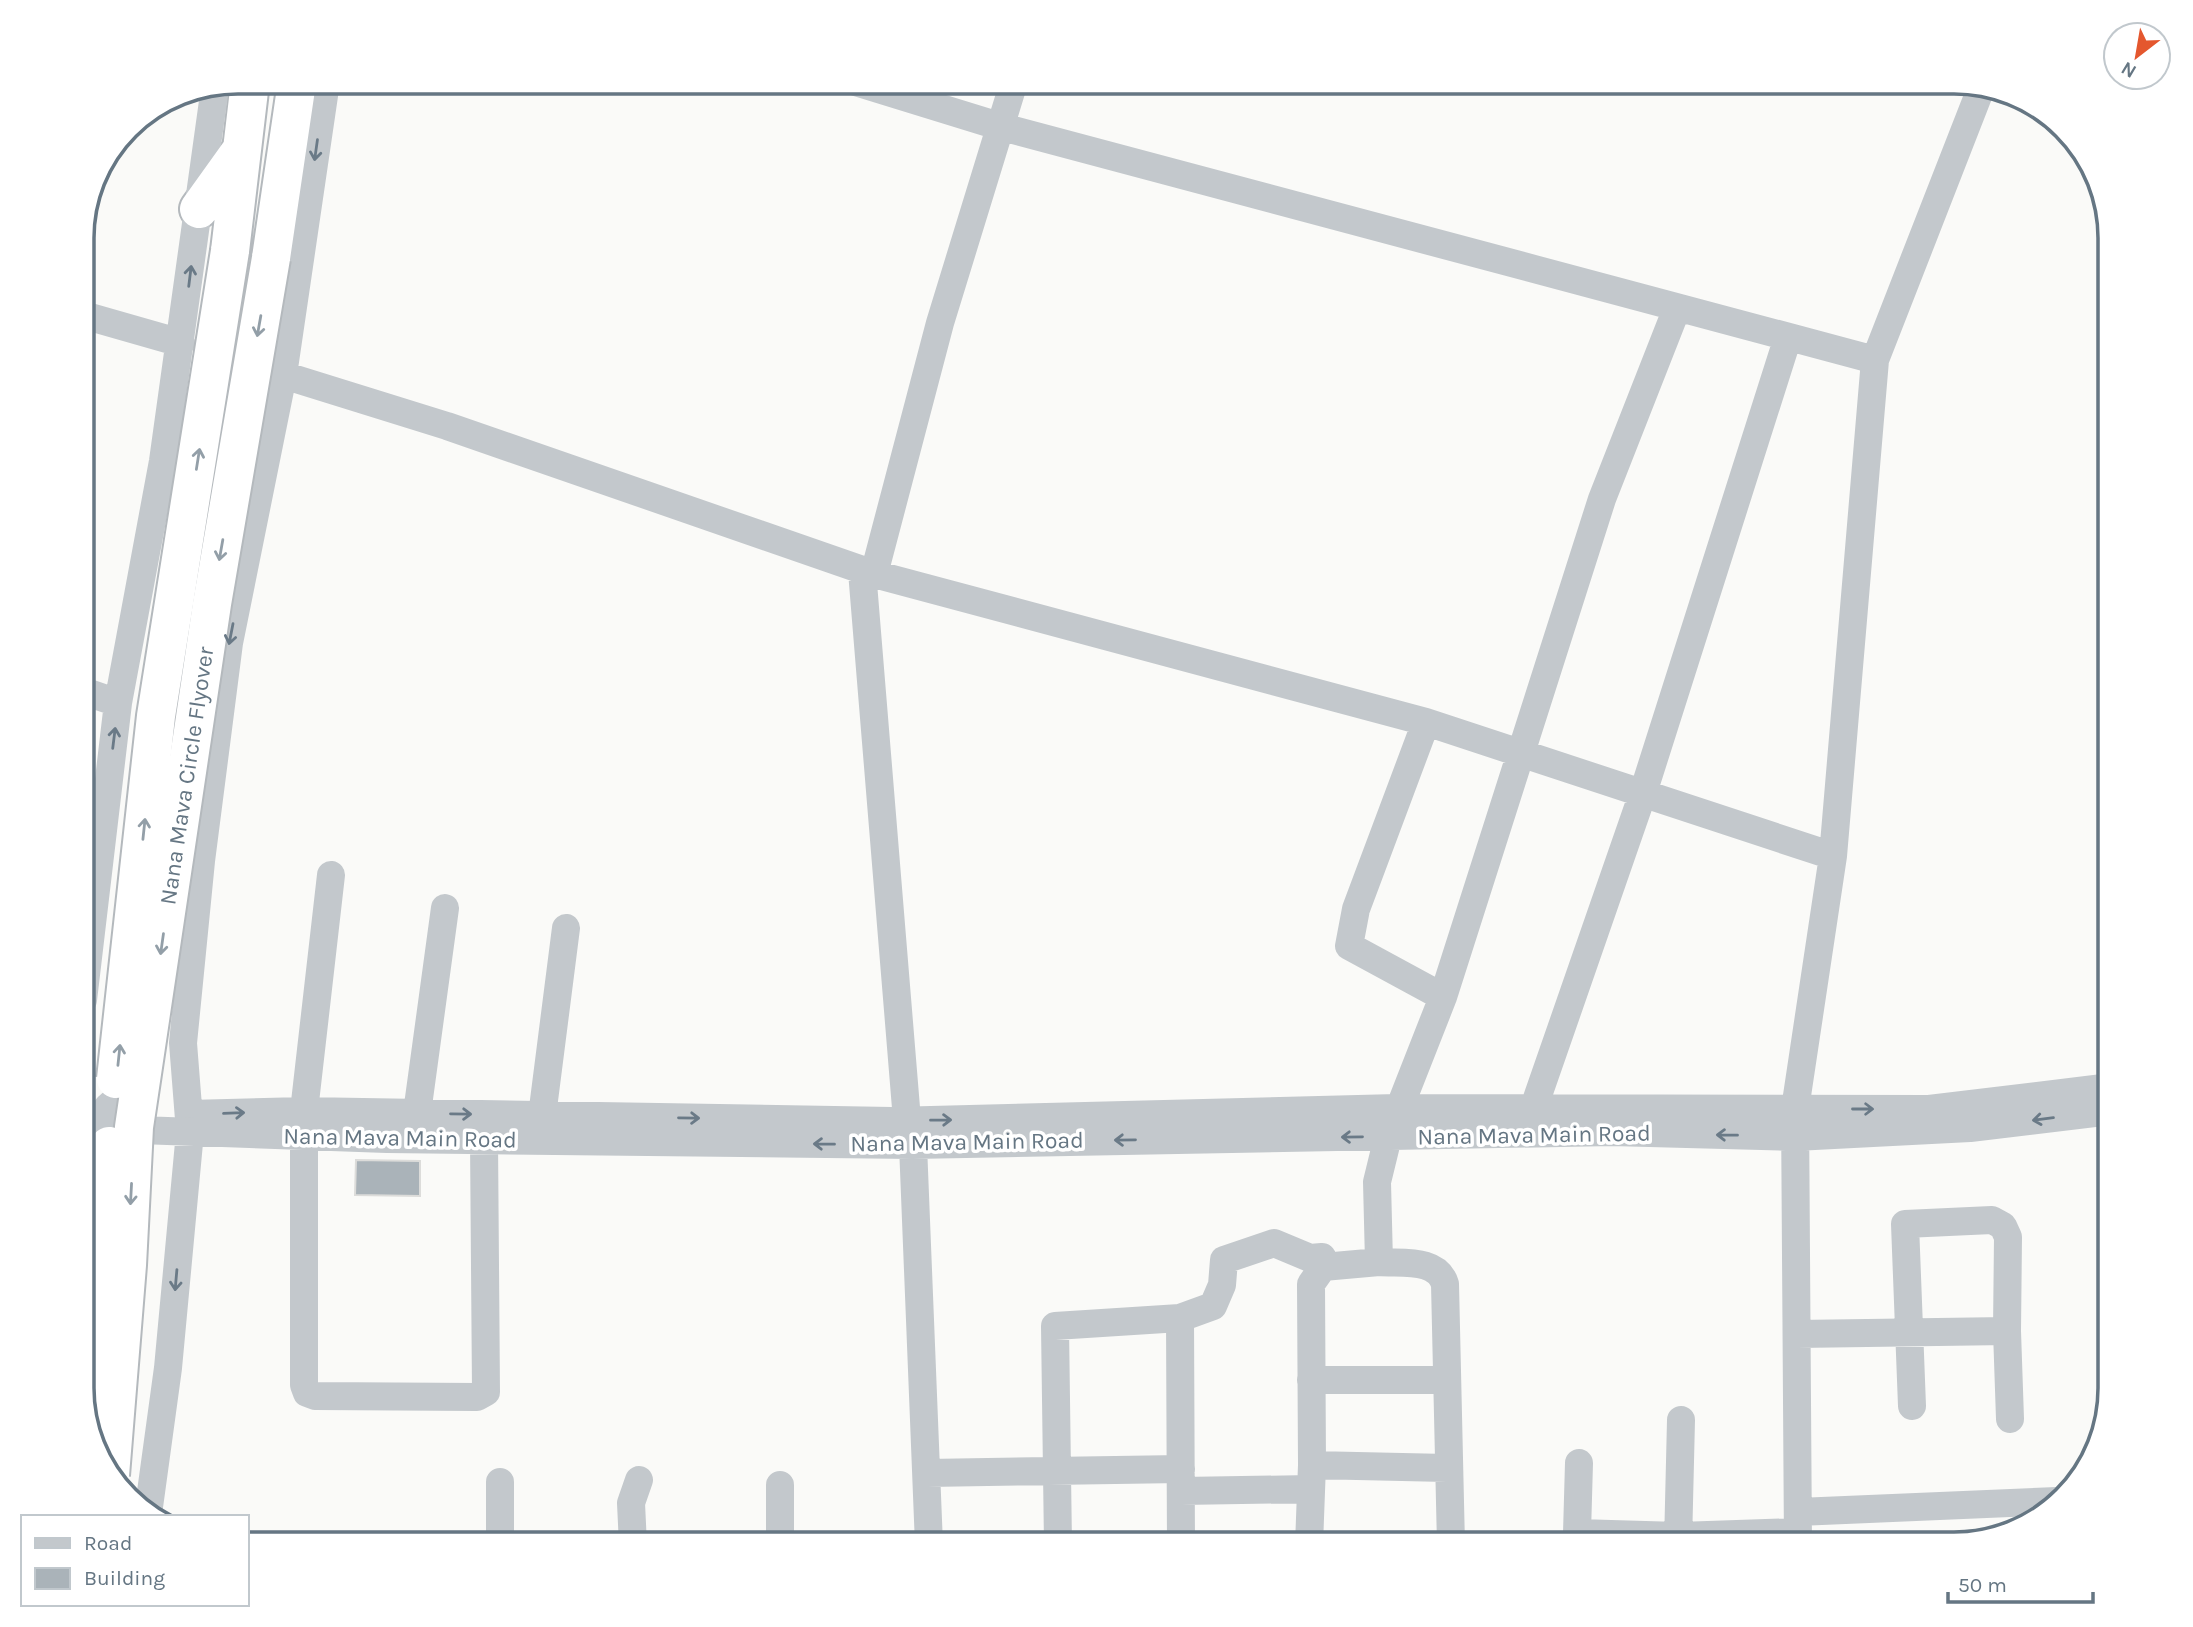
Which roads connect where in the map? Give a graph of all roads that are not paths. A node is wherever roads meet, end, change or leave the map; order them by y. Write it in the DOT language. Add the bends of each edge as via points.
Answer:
graph roads {
  1 [pos="249,94"];
  2 [pos="295,94"];
  3 [pos="324,94"];
  4 [pos="895,94"];
  5 [pos="1011,94"];
  6 [pos="214,97"];
  7 [pos="1978,97"];
  8 [pos="1002,127"];
  9 [pos="244,147"];
  10 [pos="199,209"];
  11 [pos="1676,308"];
  12 [pos="95,318"];
  13 [pos="1788,337"];
  14 [pos="181,343"];
  15 [pos="1875,360"];
  16 [pos="283,375"];
  17 [pos="868,573"];
  18 [pos="95,695"];
  19 [pos="118,703"];
  20 [pos="1426,722"];
  21 [pos="1522,753"];
  22 [pos="1643,793"];
  23 [pos="1833,856"];
  24 [pos="331,875"];
  25 [pos="95,898"];
  26 [pos="445,908"];
  27 [pos="566,928"];
  28 [pos="1443,998"];
  29 [pos="2098,1089"];
  30 [pos="1534,1107"];
  31 [pos="1397,1108"];
  32 [pos="1795,1109"];
  33 [pos="2098,1112"];
  34 [pos="417,1113"];
  35 [pos="542,1116"];
  36 [pos="95,1120"];
  37 [pos="190,1123"];
  38 [pos="304,1124"];
  39 [pos="910,1133"];
  40 [pos="1388,1137"];
  41 [pos="1795,1137"];
  42 [pos="484,1140"];
  43 [pos="1322,1257"];
  44 [pos="1379,1262"];
  45 [pos="95,1280"];
  46 [pos="1180,1318"];
  47 [pos="2007,1331"];
  48 [pos="1908,1333"];
  49 [pos="1797,1335"];
  50 [pos="1311,1380"];
  51 [pos="1445,1380"];
  52 [pos="1912,1406"];
  53 [pos="2010,1419"];
  54 [pos="1681,1420"];
  55 [pos="112,1456"];
  56 [pos="1579,1463"];
  57 [pos="1447,1468"];
  58 [pos="1057,1471"];
  59 [pos="926,1473"];
  60 [pos="1311,1477"];
  61 [pos="639,1480"];
  62 [pos="1181,1480"];
  63 [pos="500,1482"];
  64 [pos="780,1485"];
  65 [pos="150,1502"];
  66 [pos="2042,1503"];
  67 [pos="1798,1530"];
  68 [pos="500,1532"];
  69 [pos="632,1532"];
  70 [pos="780,1532"];
  71 [pos="928,1532"];
  72 [pos="1058,1532"];
  73 [pos="1181,1532"];
  74 [pos="1309,1532"];
  75 [pos="1450,1532"];
  76 [pos="1577,1532"];
  77 [pos="1679,1532"];
  78 [pos="1774,1532"];
  1 -- 9 [label="highway, Nana Mava Circle Flyover"];
  2 -- 55 [label="highway, Nana Mava Circle Flyover, one-way, bridge" via="212,604 134,1127"];
  3 -- 16 [label="street, one-way"];
  4 -- 8 [label="street"];
  5 -- 8 [label="street"];
  6 -- 10 [label="street"];
  7 -- 15 [label="street"];
  8 -- 11 [label="street"];
  8 -- 17 [label="street"];
  9 -- 10 [label="highway"];
  45 -- 9 [label="highway, Nana Mava Circle Flyover, one-way, bridge" via="156,716"];
  14 -- 10 [label="street, one-way"];
  11 -- 13 [label="street"];
  11 -- 21 [label="street" via="1602,499"];
  12 -- 14 [label="street"];
  13 -- 15 [label="street"];
  13 -- 22 [label="street"];
  14 -- 19 [label="street"];
  15 -- 23 [label="street"];
  16 -- 17 [label="street" via="447,426"];
  16 -- 37 [label="street, one-way" via="229,643 201,860 184,1042"];
  17 -- 20 [label="street"];
  17 -- 39 [label="street"];
  18 -- 19 [label="street"];
  25 -- 19 [label="street, one-way"];
  20 -- 21 [label="street"];
  20 -- 28 [label="street" via="1356,909 1349,946"];
  21 -- 22 [label="street"];
  21 -- 28 [label="street"];
  22 -- 23 [label="street"];
  22 -- 30 [label="street"];
  23 -- 32 [label="street"];
  24 -- 38 [label="street"];
  26 -- 34 [label="street"];
  27 -- 35 [label="street"];
  28 -- 31 [label="street"];
  32 -- 29 [label="street, Nana Mava Main Road, one-way" via="1961,1107"];
  30 -- 31 [label="street, Nana Mava Main Road"];
  30 -- 32 [label="street, Nana Mava Main Road"];
  39 -- 31 [label="street, Nana Mava Main Road, one-way"];
  31 -- 40 [label="street"];
  32 -- 41 [label="street"];
  33 -- 41 [label="street, Nana Mava Main Road, one-way" via="1914,1133"];
  34 -- 35 [label="street, Nana Mava Main Road, one-way"];
  34 -- 38 [label="street, Nana Mava Main Road"];
  35 -- 39 [label="street, Nana Mava Main Road, one-way"];
  36 -- 37 [label="street, Nana Mava Main Road" via="116,1102 128,1102 140,1123"];
  37 -- 38 [label="street, Nana Mava Main Road"];
  37 -- 65 [label="street, one-way"];
  38 -- 42 [label="street, Nana Mava Main Road"];
  38 -- 42 [label="street" via="304,1385 307,1393 315,1396 477,1397 486,1392"];
  40 -- 39 [label="street, Nana Mava Main Road, one-way"];
  39 -- 42 [label="street, Nana Mava Main Road, one-way"];
  39 -- 59 [label="street"];
  41 -- 40 [label="street, Nana Mava Main Road, one-way" via="1612,1132"];
  40 -- 44 [label="street" via="1377,1182"];
  41 -- 49 [label="street"];
  43 -- 46 [label="street" via="1310,1258 1274,1243 1224,1260 1223,1285 1213,1306"];
  44 -- 50 [label="street" via="1323,1267 1316,1274 1310,1304"];
  44 -- 51 [label="street" via="1434,1266 1442,1274"];
  46 -- 58 [label="street" via="1055,1326"];
  46 -- 62 [label="street"];
  47 -- 48 [label="street"];
  47 -- 48 [label="street" via="2008,1237 2003,1226 1992,1220 1905,1224"];
  47 -- 53 [label="street"];
  48 -- 49 [label="street"];
  48 -- 52 [label="street"];
  49 -- 67 [label="street"];
  50 -- 51 [label="street"];
  50 -- 60 [label="street"];
  51 -- 57 [label="street"];
  54 -- 77 [label="street"];
  56 -- 76 [label="street"];
  57 -- 60 [label="street"];
  57 -- 75 [label="street"];
  58 -- 59 [label="street"];
  58 -- 62 [label="street"];
  58 -- 72 [label="street"];
  59 -- 71 [label="street"];
  60 -- 62 [label="street"];
  60 -- 74 [label="street"];
  61 -- 69 [label="street" via="631,1503"];
  62 -- 73 [label="street"];
  63 -- 68 [label="street"];
  64 -- 70 [label="street"];
  66 -- 67 [label="street"];
  67 -- 78 [label="street"];
}
